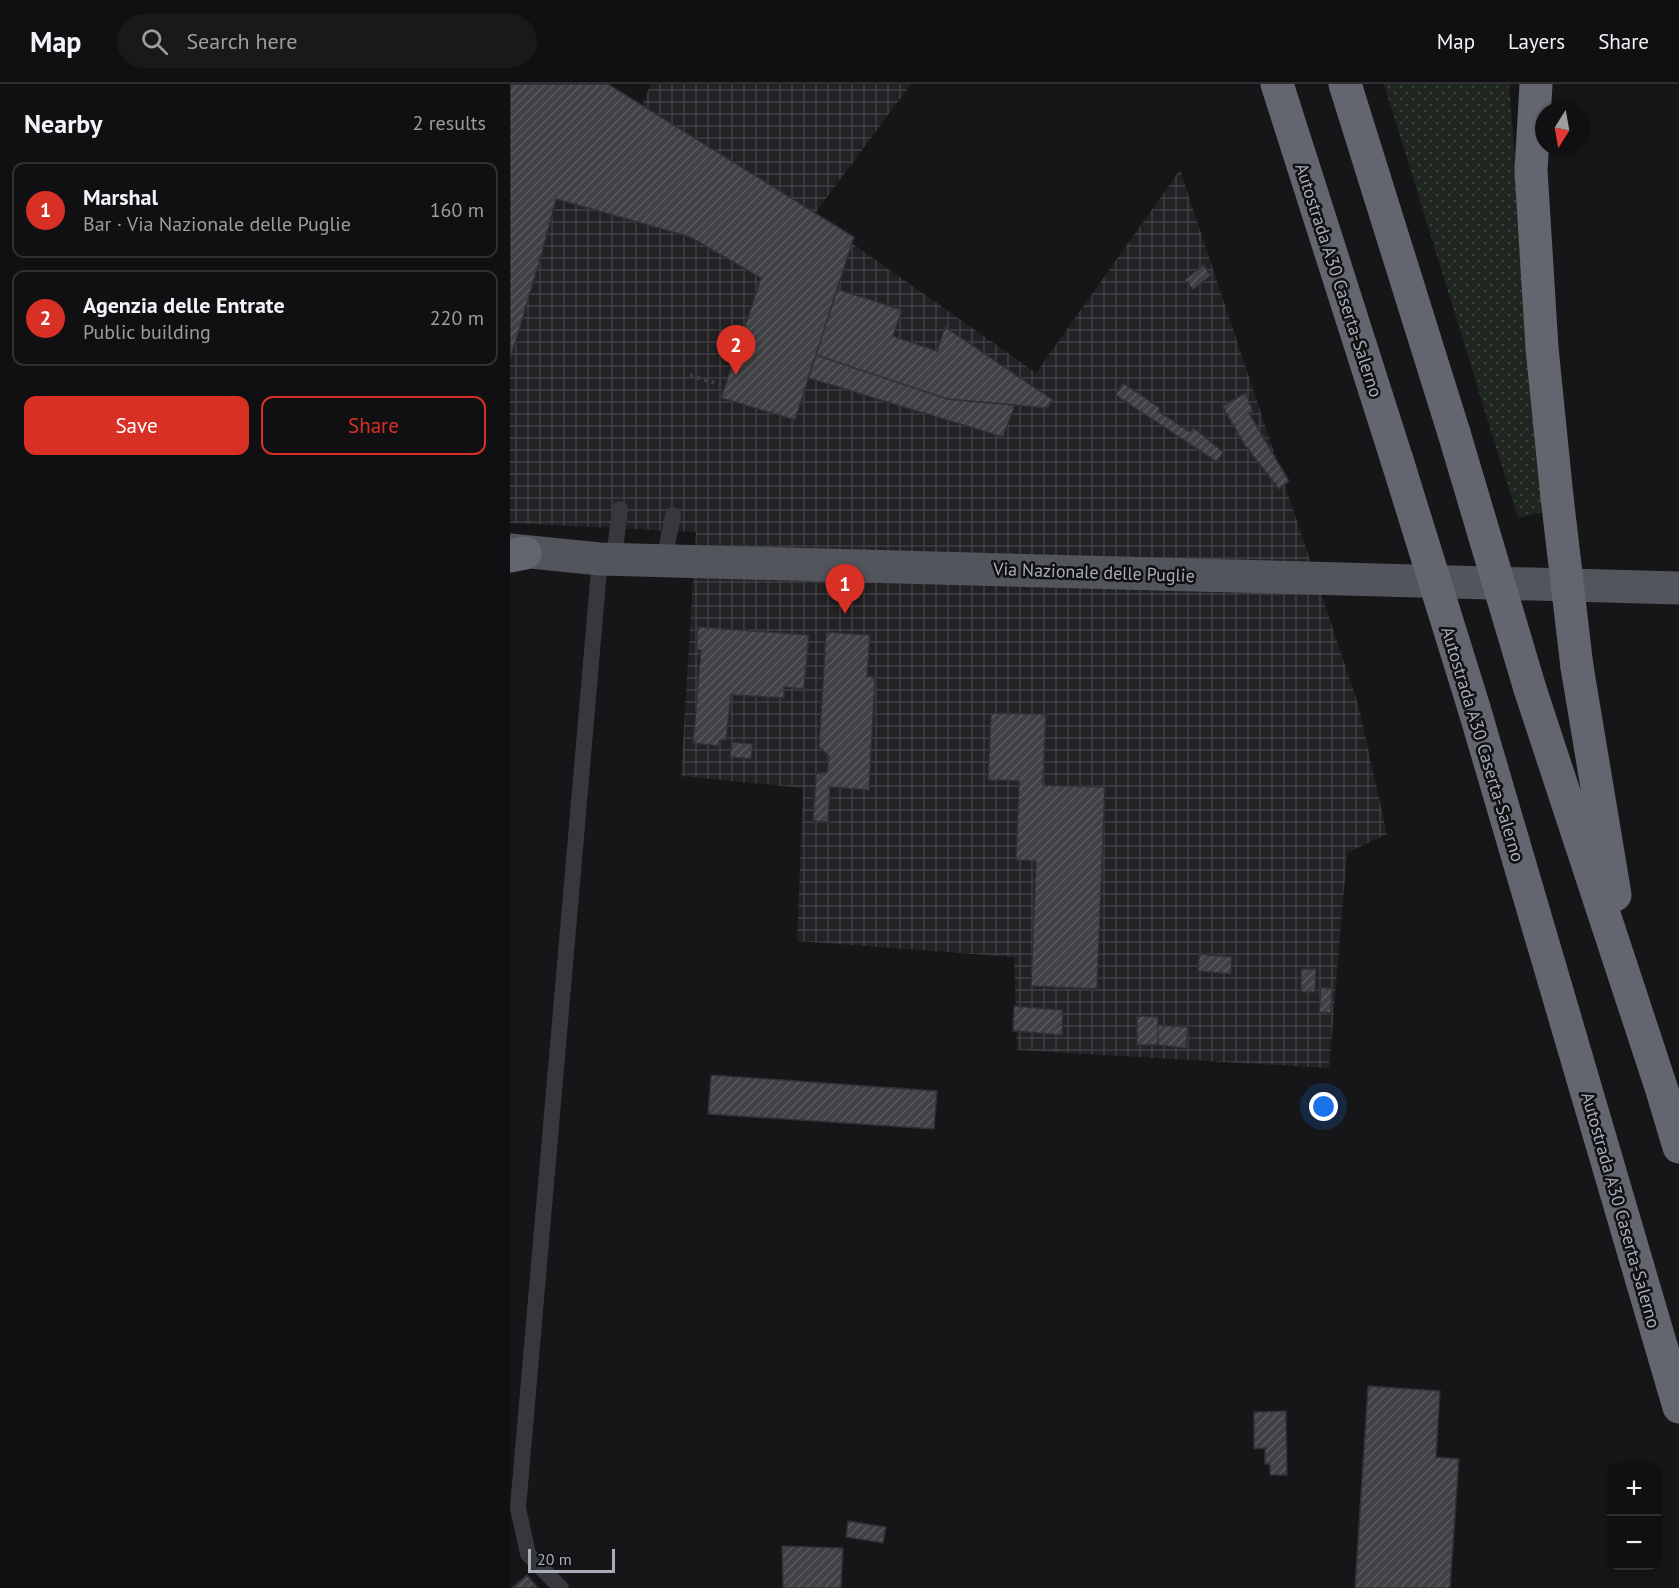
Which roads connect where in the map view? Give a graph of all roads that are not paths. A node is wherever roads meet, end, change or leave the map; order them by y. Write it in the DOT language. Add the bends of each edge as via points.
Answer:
graph roads {
  1 [pos="1269,84"];
  2 [pos="1277,84"];
  3 [pos="1345,84"];
  4 [pos="1524,84"];
  5 [pos="1536,84"];
  6 [pos="1289,123"];
  7 [pos="1532,170"];
  8 [pos="620,509"];
  9 [pos="673,515"];
  10 [pos="515,553"];
  11 [pos="607,558"];
  12 [pos="664,560"];
  13 [pos="1679,588"];
  14 [pos="1632,1000"];
  15 [pos="1679,1147"];
  16 [pos="1679,1407"];
  17 [pos="561,1588"];
  1 -- 6 [label="highway"];
  2 -- 6 [label="highway, Autostrada A30 Caserta-Salerno"];
  3 -- 14 [label="highway, bridge" via="1530,689"];
  4 -- 7 [label="highway"];
  5 -- 7 [label="highway"];
  6 -- 16 [label="highway, Autostrada A30 Caserta-Salerno, bridge" via="1474,708"];
  7 -- 14 [label="highway, bridge" via="1542,348 1577,668"];
  8 -- 11 [label="lane"];
  9 -- 12 [label="lane"];
  10 -- 11 [label="main road, Via Nazionale delle Puglie"];
  11 -- 12 [label="main road, Via Nazionale delle Puglie"];
  11 -- 17 [label="lane" via="518,1508 528,1554"];
  12 -- 13 [label="main road, Via Nazionale delle Puglie"];
  14 -- 15 [label="highway"];
}
